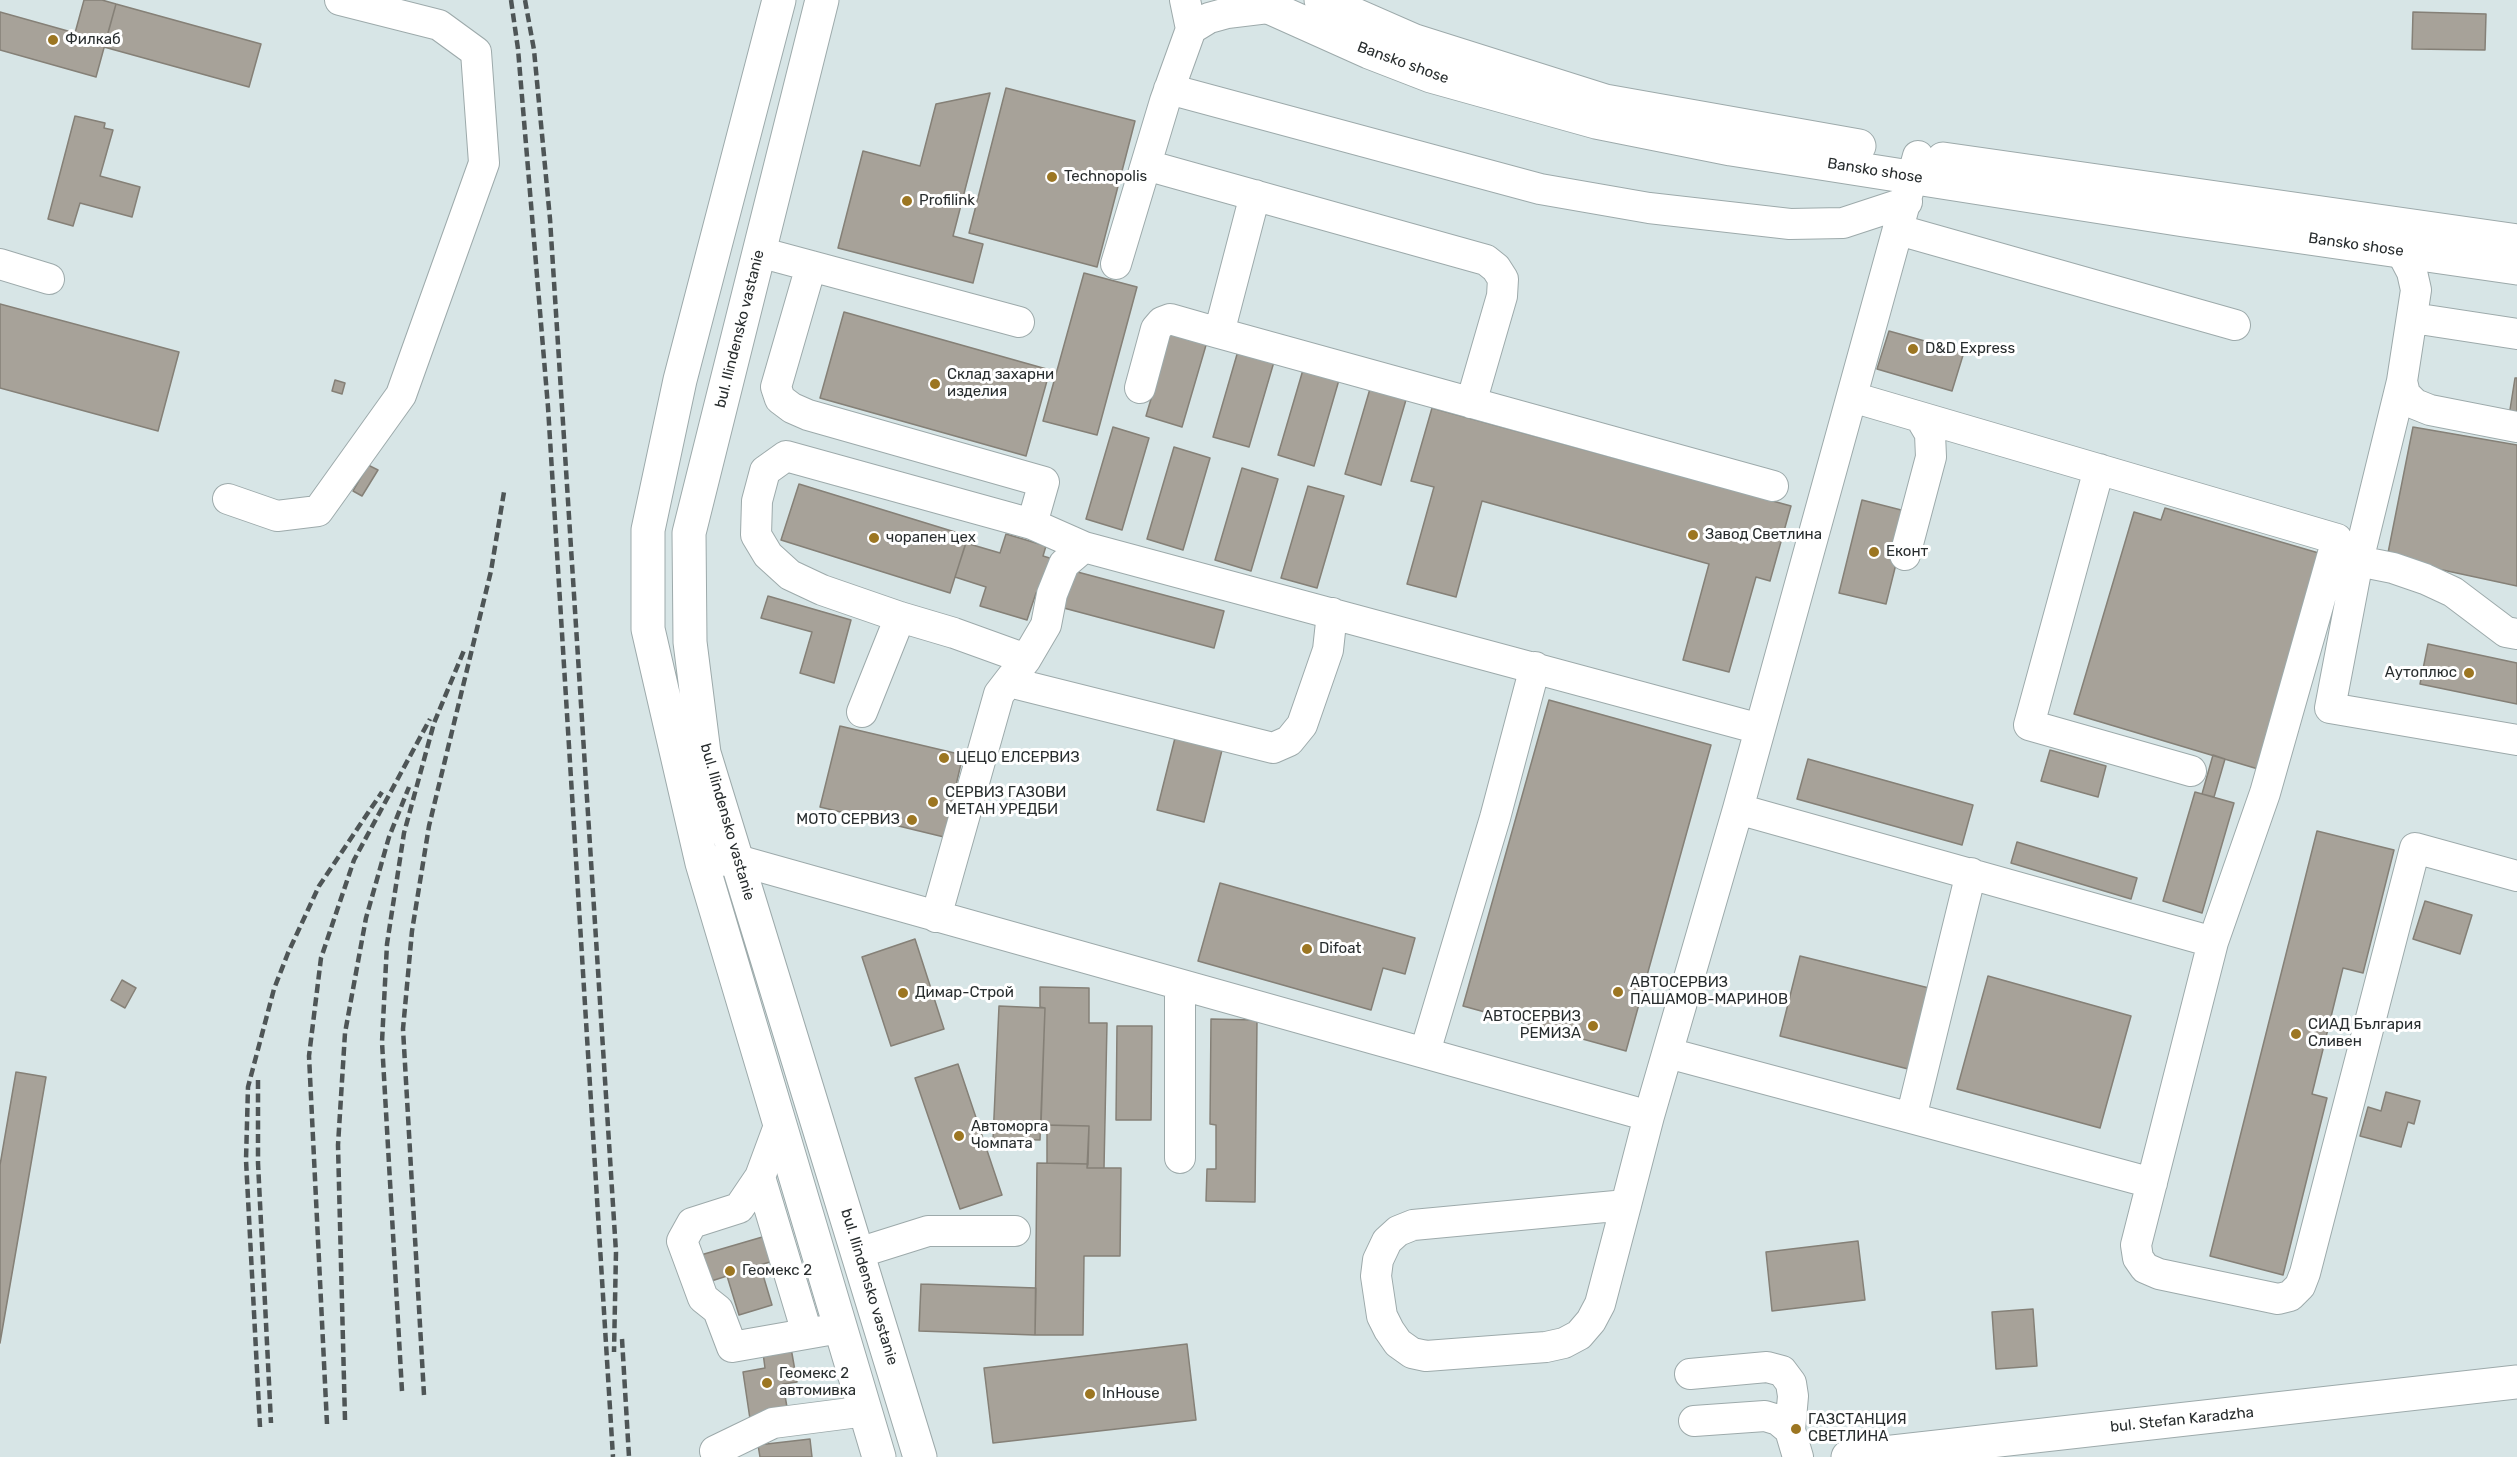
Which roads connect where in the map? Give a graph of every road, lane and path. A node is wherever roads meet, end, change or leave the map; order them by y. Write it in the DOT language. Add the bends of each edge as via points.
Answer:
graph roads {
  1 [pos="340,0"];
  2 [pos="779,0"];
  3 [pos="822,0"];
  4 [pos="1185,0"];
  5 [pos="1321,0"];
  6 [pos="1261,4"];
  7 [pos="1191,29"];
  8 [pos="1169,89"];
  9 [pos="1146,165"];
  10 [pos="1909,191"];
  11 [pos="1255,195"];
  12 [pos="2401,251"];
  13 [pos="759,252"];
  14 [pos="2513,252"];
  15 [pos="0,264"];
  16 [pos="1116,264"];
  17 [pos="811,266"];
  18 [pos="49,279"];
  19 [pos="2413,318"];
  20 [pos="1019,322"];
  21 [pos="2235,325"];
  22 [pos="1219,333"];
  23 [pos="2517,334"];
  24 [pos="2402,381"];
  25 [pos="1140,388"];
  26 [pos="1852,397"];
  27 [pos="1471,403"];
  28 [pos="1920,417"];
  29 [pos="2517,427"];
  30 [pos="2099,469"];
  31 [pos="1773,486"];
  32 [pos="228,499"];
  33 [pos="1032,524"];
  34 [pos="1084,548"];
  35 [pos="1905,555"];
  36 [pos="2358,561"];
  37 [pos="1332,613"];
  38 [pos="900,617"];
  39 [pos="2517,634"];
  40 [pos="1535,667"];
  41 [pos="1018,670"];
  42 [pos="862,712"];
  43 [pos="1760,729"];
  44 [pos="2517,740"];
  45 [pos="2191,771"];
  46 [pos="1738,809"];
  47 [pos="737,860"];
  48 [pos="702,863"];
  49 [pos="1971,873"];
  50 [pos="2517,876"];
  51 [pos="936,917"];
  52 [pos="2213,942"];
  53 [pos="1180,985"];
  54 [pos="1425,1052"];
  55 [pos="1668,1053"];
  56 [pos="1649,1116"];
  57 [pos="1911,1118"];
  58 [pos="780,1123"];
  59 [pos="1180,1158"];
  60 [pos="760,1178"];
  61 [pos="2152,1183"];
  62 [pos="1626,1205"];
  63 [pos="1015,1231"];
  64 [pos="858,1253"];
  65 [pos="840,1328"];
  66 [pos="807,1333"];
  67 [pos="1690,1374"];
  68 [pos="2517,1382"];
  69 [pos="866,1411"];
  70 [pos="1694,1421"];
  71 [pos="1794,1443"];
  72 [pos="715,1451"];
  73 [pos="879,1457"];
  74 [pos="920,1457"];
  75 [pos="1848,1457"];
  1 -- 32 [label="street" via="439,26 476,52 484,163 400,395 318,511 276,516"];
  2 -- 48 [label="main road, bul. Ilindensko vastanie" via="680,380 648,530 648,629"];
  3 -- 13 [label="main road, bul. Ilindensko vastanie"];
  4 -- 7 [label="street"];
  5 -- 10 [label="main road, Bansko shose" via="1415,41"];
  6 -- 7 [label="street" via="1209,18"];
  6 -- 10 [label="main road, Bansko shose" via="1431,76 1596,122"];
  7 -- 8 [label="street"];
  8 -- 9 [label="street"];
  8 -- 10 [label="street" via="1540,189 1649,208 1790,224 1843,222"];
  9 -- 11 [label="street"];
  9 -- 16 [label="street"];
  10 -- 12 [label="main road, Bansko shose"];
  10 -- 14 [label="main road, Bansko shose"];
  10 -- 21 [label="street"];
  10 -- 26 [label="street"];
  11 -- 22 [label="street"];
  11 -- 27 [label="street" via="1486,260 1496,268 1503,279 1502,296"];
  12 -- 14 [label="main road, Bansko shose"];
  12 -- 19 [label="street" via="2416,290"];
  13 -- 17 [label="street"];
  13 -- 47 [label="main road, bul. Ilindensko vastanie" via="689,533 690,642 704,753"];
  15 -- 18 [label="street"];
  17 -- 20 [label="street"];
  17 -- 33 [label="street" via="776,387 780,399 808,415 1044,483"];
  19 -- 23 [label="street"];
  19 -- 24 [label="street"];
  22 -- 25 [label="street" via="1170,320 1162,322 1156,329"];
  22 -- 27 [label="street"];
  24 -- 29 [label="street" via="2405,394 2415,404"];
  24 -- 36 [label="street"];
  26 -- 28 [label="street"];
  26 -- 43 [label="street"];
  27 -- 31 [label="street"];
  28 -- 30 [label="street"];
  28 -- 35 [label="street" via="1930,434 1930,457"];
  30 -- 45 [label="street" via="2029,725"];
  30 -- 52 [label="street" via="2337,539 2265,793"];
  33 -- 34 [label="street"];
  33 -- 38 [label="street" via="786,456 765,471 757,501 756,535 768,555 790,575"];
  34 -- 37 [label="street"];
  34 -- 41 [label="street" via="1064,564 1052,594 1046,625"];
  36 -- 39 [label="street" via="2425,579 2453,592 2506,632"];
  36 -- 44 [label="street" via="2330,708"];
  37 -- 40 [label="street"];
  37 -- 41 [label="street" via="1328,650 1302,725 1289,741 1273,748"];
  38 -- 41 [label="street" via="954,633"];
  38 -- 42 [label="street"];
  40 -- 43 [label="street"];
  40 -- 54 [label="street" via="1495,818"];
  41 -- 51 [label="street" via="999,694"];
  43 -- 46 [label="street"];
  46 -- 49 [label="street"];
  46 -- 55 [label="street"];
  47 -- 48 [label="street"];
  47 -- 51 [label="street"];
  47 -- 64 [label="main road, bul. Ilindensko vastanie"];
  48 -- 58 [label="main road, bul. Ilindensko vastanie"];
  49 -- 52 [label="street"];
  49 -- 57 [label="street"];
  50 -- 61 [label="street" via="2415,848 2305,1273 2290,1296 2278,1299 2145,1268 2136,1245"];
  51 -- 53 [label="street"];
  52 -- 61 [label="street"];
  53 -- 54 [label="street"];
  53 -- 59 [label="street"];
  54 -- 56 [label="street"];
  55 -- 56 [label="street"];
  55 -- 57 [label="street"];
  56 -- 62 [label="street"];
  57 -- 61 [label="street"];
  58 -- 60 [label="street"];
  58 -- 65 [label="main road, bul. Ilindensko vastanie"];
  60 -- 66 [label="street"];
  60 -- 66 [label="street" via="739,1208 692,1223 682,1241 703,1298 718,1310 732,1347"];
  62 -- 62 [label="street" via="1600,1304 1579,1335 1564,1343 1426,1356 1412,1353 1398,1343 1382,1316 1376,1276 1378,1260 1387,1241 1398,1230 1413,1225"];
  63 -- 64 [label="street" via="928,1231"];
  64 -- 74 [label="main road, bul. Ilindensko vastanie"];
  65 -- 66 [label="street"];
  65 -- 69 [label="main road, bul. Ilindensko vastanie"];
  67 -- 71 [label="street" via="1767,1367 1782,1371 1791,1383"];
  68 -- 75 [label="main road, bul. Stefan Karadzha"];
  69 -- 72 [label="street" via="773,1423"];
  69 -- 73 [label="main road, bul. Ilindensko vastanie"];
  70 -- 71 [label="street" via="1765,1416 1778,1420"];
}
